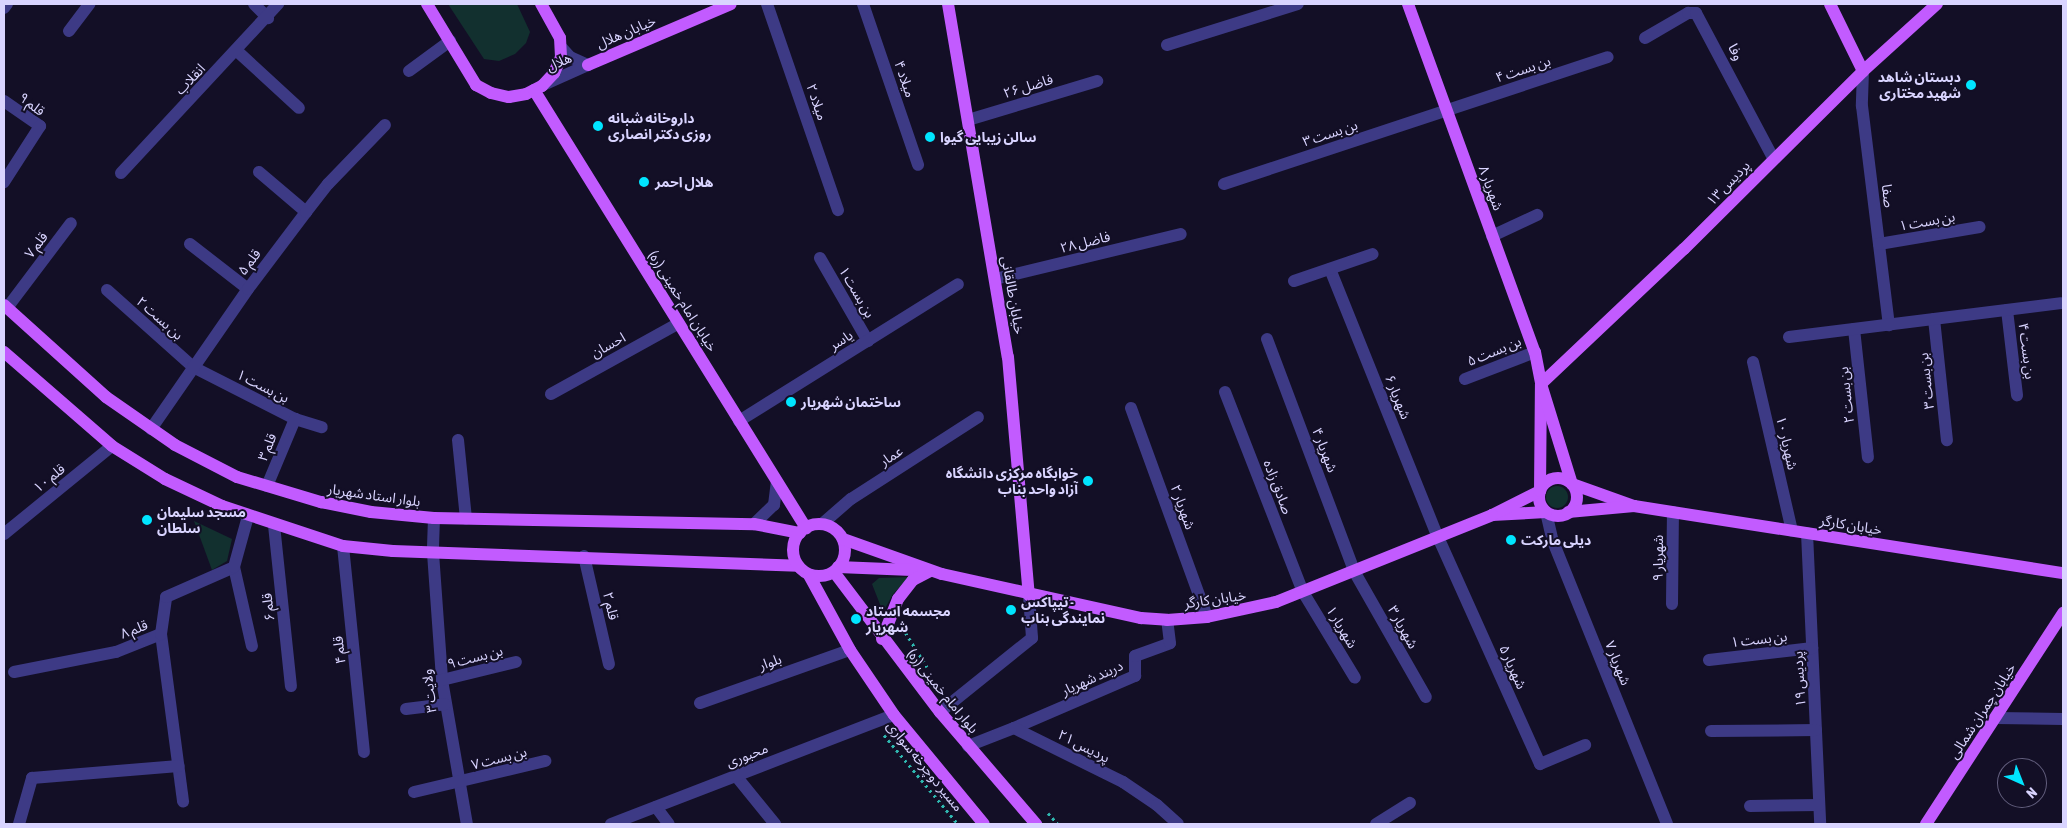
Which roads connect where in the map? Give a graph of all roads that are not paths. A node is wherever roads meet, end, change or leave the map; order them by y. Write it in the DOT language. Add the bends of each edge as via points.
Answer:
graph roads {
  1 [pos="7,4"];
  2 [pos="89,4"];
  3 [pos="254,4"];
  4 [pos="278,4"];
  5 [pos="427,4"];
  6 [pos="541,4"];
  7 [pos="731,4"];
  8 [pos="767,4"];
  9 [pos="863,4"];
  10 [pos="948,4"];
  11 [pos="1298,4"];
  12 [pos="1408,4"];
  13 [pos="1830,4"];
  14 [pos="1937,4"];
  15 [pos="4,8"];
  16 [pos="268,18"];
  17 [pos="70,31"];
  18 [pos="1645,38"];
  19 [pos="450,42"];
  20 [pos="1167,45"];
  21 [pos="562,48"];
  22 [pos="237,51"];
  23 [pos="1608,57"];
  24 [pos="588,65"];
  25 [pos="409,71"];
  26 [pos="1862,71"];
  27 [pos="1097,81"];
  28 [pos="538,88"];
  29 [pos="4,101"];
  30 [pos="299,108"];
  31 [pos="1446,110"];
  32 [pos="968,120"];
  33 [pos="385,125"];
  34 [pos="1773,158"];
  35 [pos="918,164"];
  36 [pos="259,172"];
  37 [pos="121,173"];
  38 [pos="4,182"];
  39 [pos="1224,184"];
  40 [pos="838,210"];
  41 [pos="306,212"];
  42 [pos="1537,215"];
  43 [pos="71,223"];
  44 [pos="1980,227"];
  45 [pos="1181,234"];
  46 [pos="1492,236"];
  47 [pos="190,244"];
  48 [pos="1879,244"];
  49 [pos="1373,254"];
  50 [pos="820,258"];
  51 [pos="1330,269"];
  52 [pos="995,279"];
  53 [pos="1294,281"];
  54 [pos="958,284"];
  55 [pos="248,289"];
  56 [pos="107,290"];
  57 [pos="2061,303"];
  58 [pos="5,307"];
  59 [pos="2007,310"];
  60 [pos="1934,319"];
  61 [pos="679,323"];
  62 [pos="1890,325"];
  63 [pos="1854,329"];
  64 [pos="1789,337"];
  65 [pos="1267,339"];
  66 [pos="868,341"];
  67 [pos="4,352"];
  68 [pos="1535,352"];
  69 [pos="1753,362"];
  70 [pos="193,367"];
  71 [pos="1465,379"];
  72 [pos="1541,384"];
  73 [pos="1226,392"];
  74 [pos="551,394"];
  75 [pos="2017,395"];
  76 [pos="1131,408"];
  77 [pos="978,418"];
  78 [pos="295,419"];
  79 [pos="739,421"];
  80 [pos="322,427"];
  81 [pos="151,429"];
  82 [pos="458,440"];
  83 [pos="1947,440"];
  84 [pos="112,446"];
  85 [pos="1868,457"];
  86 [pos="777,482"];
  87 [pos="1572,484"];
  88 [pos="267,486"];
  89 [pos="1540,491"];
  90 [pos="1634,506"];
  91 [pos="1546,512"];
  92 [pos="1568,512"];
  93 [pos="1673,512"];
  94 [pos="1492,515"];
  95 [pos="248,516"];
  96 [pos="434,518"];
  97 [pos="466,519"];
  98 [pos="754,524"];
  99 [pos="822,524"];
  100 [pos="274,525"];
  101 [pos="803,530"];
  102 [pos="1792,531"];
  103 [pos="1807,533"];
  104 [pos="4,534"];
  105 [pos="1438,536"];
  106 [pos="843,539"];
  107 [pos="343,546"];
  108 [pos="432,553"];
  109 [pos="584,556"];
  110 [pos="798,566"];
  111 [pos="234,567"];
  112 [pos="836,570"];
  113 [pos="930,571"];
  114 [pos="1354,571"];
  115 [pos="2063,573"];
  116 [pos="809,575"];
  117 [pos="1303,592"];
  118 [pos="1029,594"];
  119 [pos="1672,604"];
  120 [pos="2063,613"];
  121 [pos="1207,617"];
  122 [pos="1167,620"];
  123 [pos="161,634"];
  124 [pos="882,639"];
  125 [pos="252,646"];
  126 [pos="1812,648"];
  127 [pos="850,650"];
  128 [pos="1709,660"];
  129 [pos="516,662"];
  130 [pos="609,664"];
  131 [pos="14,672"];
  132 [pos="1355,678"];
  133 [pos="442,680"];
  134 [pos="291,686"];
  135 [pos="1426,697"];
  136 [pos="700,702"];
  137 [pos="445,704"];
  138 [pos="406,709"];
  139 [pos="940,712"];
  140 [pos="894,715"];
  141 [pos="1996,718"];
  142 [pos="2063,719"];
  143 [pos="1014,728"];
  144 [pos="1816,730"];
  145 [pos="1711,731"];
  146 [pos="1585,745"];
  147 [pos="968,746"];
  148 [pos="364,752"];
  149 [pos="546,761"];
  150 [pos="179,766"];
  151 [pos="736,776"];
  152 [pos="459,783"];
  153 [pos="414,792"];
  154 [pos="183,802"];
  155 [pos="1410,803"];
  156 [pos="1819,805"];
  157 [pos="1750,806"];
  158 [pos="656,807"];
  159 [pos="19,824"];
  160 [pos="467,824"];
  161 [pos="611,824"];
  162 [pos="669,824"];
  163 [pos="775,824"];
  164 [pos="984,824"];
  165 [pos="1036,824"];
  166 [pos="1178,824"];
  167 [pos="1376,824"];
  168 [pos="1667,824"];
  169 [pos="1820,824"];
  170 [pos="1926,824"];
  1 -- 15 [label="street"];
  2 -- 17 [label="street"];
  3 -- 16 [label="street"];
  4 -- 16 [label="street, انقلاب"];
  5 -- 19 [label="main road"];
  6 -- 21 [label="main road" via="560,38"];
  7 -- 24 [label="main road, خیابان هلال"];
  8 -- 40 [label="street, میلاد ۲"];
  9 -- 35 [label="street, میلاد ۴"];
  10 -- 32 [label="main road, خیابان طالقانی"];
  11 -- 20 [label="street"];
  12 -- 31 [label="main road, شهریار ۸"];
  13 -- 26 [label="main road"];
  14 -- 26 [label="main road, پردیس ۱۳"];
  16 -- 22 [label="street, انقلاب"];
  18 -- 34 [label="street, وفا" via="1688,13 1696,13"];
  19 -- 25 [label="street"];
  19 -- 28 [label="main road" via="476,85 491,94 508,97"];
  21 -- 24 [label="street" via="570,57"];
  21 -- 28 [label="main road" via="554,73"];
  22 -- 30 [label="street"];
  22 -- 37 [label="street, انقلاب"];
  23 -- 31 [label="street, بن بست ۴"];
  24 -- 28 [label="street, هلال"];
  26 -- 34 [label="main road, پردیس ۱۳"];
  26 -- 48 [label="street, صفا" via="1862,106"];
  27 -- 32 [label="street, فاضل ۲۶"];
  28 -- 61 [label="main road, خیابان امام خمینی (ره)"];
  29 -- 38 [label="street, قلم ۹" via="40,126"];
  31 -- 39 [label="street, بن بست ۳"];
  31 -- 46 [label="main road, شهریار ۸"];
  32 -- 52 [label="main road, خیابان طالقانی"];
  33 -- 41 [label="street, قلم ۵" via="328,184"];
  34 -- 72 [label="main road, پردیس ۱۳" via="1684,249"];
  36 -- 41 [label="street"];
  41 -- 55 [label="street, قلم ۵"];
  42 -- 46 [label="street"];
  43 -- 58 [label="street, قلم ۷"];
  44 -- 48 [label="street, بن بست ۱"];
  45 -- 52 [label="street, فاضل ۲۸"];
  46 -- 68 [label="main road, شهریار ۸"];
  47 -- 55 [label="street"];
  48 -- 62 [label="street, صفا"];
  49 -- 51 [label="street"];
  50 -- 66 [label="street, بن بست ۱"];
  51 -- 53 [label="street"];
  51 -- 105 [label="street, شهریار ۶"];
  52 -- 118 [label="main road, خیابان طالقانی" via="1008,357"];
  54 -- 66 [label="street, یاسر"];
  55 -- 70 [label="street, قلم ۵"];
  56 -- 70 [label="street, بن بست ۲"];
  57 -- 59 [label="street"];
  58 -- 81 [label="main road, بلوار استاد شهریار" via="106,397"];
  59 -- 60 [label="street"];
  59 -- 75 [label="street, بن بست ۴"];
  60 -- 62 [label="street"];
  60 -- 83 [label="street, بن بست ۳"];
  61 -- 74 [label="street, احسان"];
  61 -- 79 [label="main road, خیابان امام خمینی (ره)"];
  62 -- 63 [label="street"];
  63 -- 64 [label="street"];
  63 -- 85 [label="street, بن بست ۲"];
  65 -- 114 [label="street, شهریار ۴"];
  66 -- 79 [label="street, یاسر"];
  67 -- 84 [label="main road"];
  68 -- 71 [label="street, بن بست ۵"];
  68 -- 72 [label="main road, شهریار ۸"];
  69 -- 102 [label="street, شهریار ۱۰"];
  70 -- 78 [label="street, بن بست ۱"];
  70 -- 81 [label="street, قلم ۵"];
  72 -- 87 [label="main road, شهریار ۸"];
  72 -- 89 [label="main road, شهریار ۸"];
  73 -- 117 [label="street, صادق زاده"];
  76 -- 121 [label="street, شهریار ۲"];
  77 -- 99 [label="street, عمار" via="851,500"];
  78 -- 80 [label="street, بن بست ۱"];
  78 -- 88 [label="street, قلم ۳"];
  79 -- 86 [label="main road, خیابان امام خمینی (ره)"];
  81 -- 88 [label="main road, بلوار استاد شهریار" via="198,458 237,477"];
  82 -- 97 [label="street"];
  84 -- 95 [label="main road" via="195,495"];
  84 -- 104 [label="street, قلم ۱۰"];
  86 -- 98 [label="street" via="774,505"];
  86 -- 101 [label="main road, خیابان امام خمینی (ره)"];
  87 -- 89 [label="main road" via="1554,478"];
  87 -- 90 [label="main road, خیابان کارگر"];
  87 -- 92 [label="main road" via="1577,499"];
  88 -- 96 [label="main road, بلوار استاد شهریار" via="370,512"];
  89 -- 91 [label="main road" via="1540,502"];
  89 -- 94 [label="main road, خیابان کارگر"];
  90 -- 92 [label="main road, خیابان کارگر"];
  90 -- 93 [label="main road, خیابان کارگر"];
  91 -- 92 [label="main road" via="1557,516"];
  91 -- 94 [label="main road, خیابان کارگر"];
  91 -- 168 [label="street, شهریار ۷" via="1552,539"];
  93 -- 102 [label="main road, خیابان کارگر"];
  93 -- 119 [label="street, شهریار ۹"];
  94 -- 105 [label="main road, خیابان کارگر"];
  95 -- 100 [label="main road"];
  95 -- 111 [label="street"];
  96 -- 97 [label="main road, بلوار استاد شهریار"];
  96 -- 108 [label="street, ولایت ۳"];
  97 -- 98 [label="main road, بلوار استاد شهریار"];
  98 -- 101 [label="main road, بلوار استاد شهریار"];
  99 -- 101 [label="main road"];
  99 -- 106 [label="main road" via="835,529"];
  100 -- 107 [label="main road"];
  100 -- 134 [label="street, قلم ۶"];
  101 -- 110 [label="main road" via="793,543 793,556"];
  102 -- 103 [label="main road, خیابان کارگر"];
  103 -- 115 [label="main road, خیابان کارگر"];
  103 -- 126 [label="street, پردیس ۱۹"];
  105 -- 114 [label="main road, خیابان کارگر"];
  105 -- 146 [label="street, شهریار ۵" via="1540,764"];
  106 -- 112 [label="main road" via="845,551"];
  106 -- 113 [label="main road"];
  107 -- 108 [label="main road"];
  107 -- 148 [label="street, قلم ۴"];
  108 -- 109 [label="main road"];
  108 -- 133 [label="street, ولایت ۳"];
  109 -- 110 [label="main road"];
  109 -- 130 [label="street, قلم ۲"];
  110 -- 116 [label="main road"];
  111 -- 123 [label="street, قلم ۸" via="166,596"];
  111 -- 125 [label="street"];
  112 -- 113 [label="main road"];
  112 -- 116 [label="main road" via="821,577"];
  112 -- 124 [label="main road, بلوار امام خمینی (ره)"];
  113 -- 118 [label="main road, خیابان کارگر"];
  113 -- 124 [label="main road" via="914,580 898,599"];
  114 -- 117 [label="main road, خیابان کارگر"];
  114 -- 135 [label="street, شهریار ۳"];
  116 -- 127 [label="main road"];
  117 -- 121 [label="main road, خیابان کارگر" via="1256,608"];
  117 -- 132 [label="street, شهریار ۱"];
  118 -- 122 [label="main road, خیابان کارگر" via="1141,618"];
  118 -- 139 [label="street" via="1032,638"];
  120 -- 141 [label="main road, خیابان چمران شمالی"];
  121 -- 122 [label="main road, خیابان کارگر"];
  122 -- 143 [label="street, دربند شهریار" via="1170,643 1135,656 1135,676"];
  123 -- 131 [label="street, قلم ۸" via="116,652"];
  123 -- 150 [label="street"];
  124 -- 139 [label="main road, بلوار امام خمینی (ره)"];
  126 -- 128 [label="street, بن بست ۱"];
  126 -- 144 [label="street, پردیس ۱۹"];
  127 -- 136 [label="street, بلوار"];
  127 -- 140 [label="main road"];
  129 -- 133 [label="street, بن بست ۹"];
  133 -- 137 [label="street, ولایت ۳"];
  137 -- 138 [label="street"];
  137 -- 152 [label="street, ولایت ۳"];
  139 -- 147 [label="main road, بلوار امام خمینی (ره)"];
  140 -- 151 [label="street, محبوری"];
  140 -- 164 [label="main road"];
  141 -- 142 [label="street"];
  141 -- 170 [label="main road, خیابان چمران شمالی"];
  143 -- 147 [label="street"];
  143 -- 166 [label="street, پردیس ۲۱" via="1123,782"];
  144 -- 145 [label="street"];
  144 -- 156 [label="street, پردیس ۱۹"];
  147 -- 165 [label="main road, بلوار امام خمینی (ره)"];
  149 -- 152 [label="street, بن بست ۷"];
  150 -- 154 [label="street"];
  150 -- 159 [label="street" via="32,778"];
  151 -- 158 [label="street, محبوری"];
  151 -- 163 [label="street"];
  152 -- 153 [label="street, بن بست ۷"];
  152 -- 160 [label="street, ولایت ۳"];
  155 -- 167 [label="street"];
  156 -- 157 [label="street"];
  156 -- 169 [label="street, پردیس ۱۹"];
  158 -- 161 [label="street, محبوری"];
  158 -- 162 [label="street"];
}
